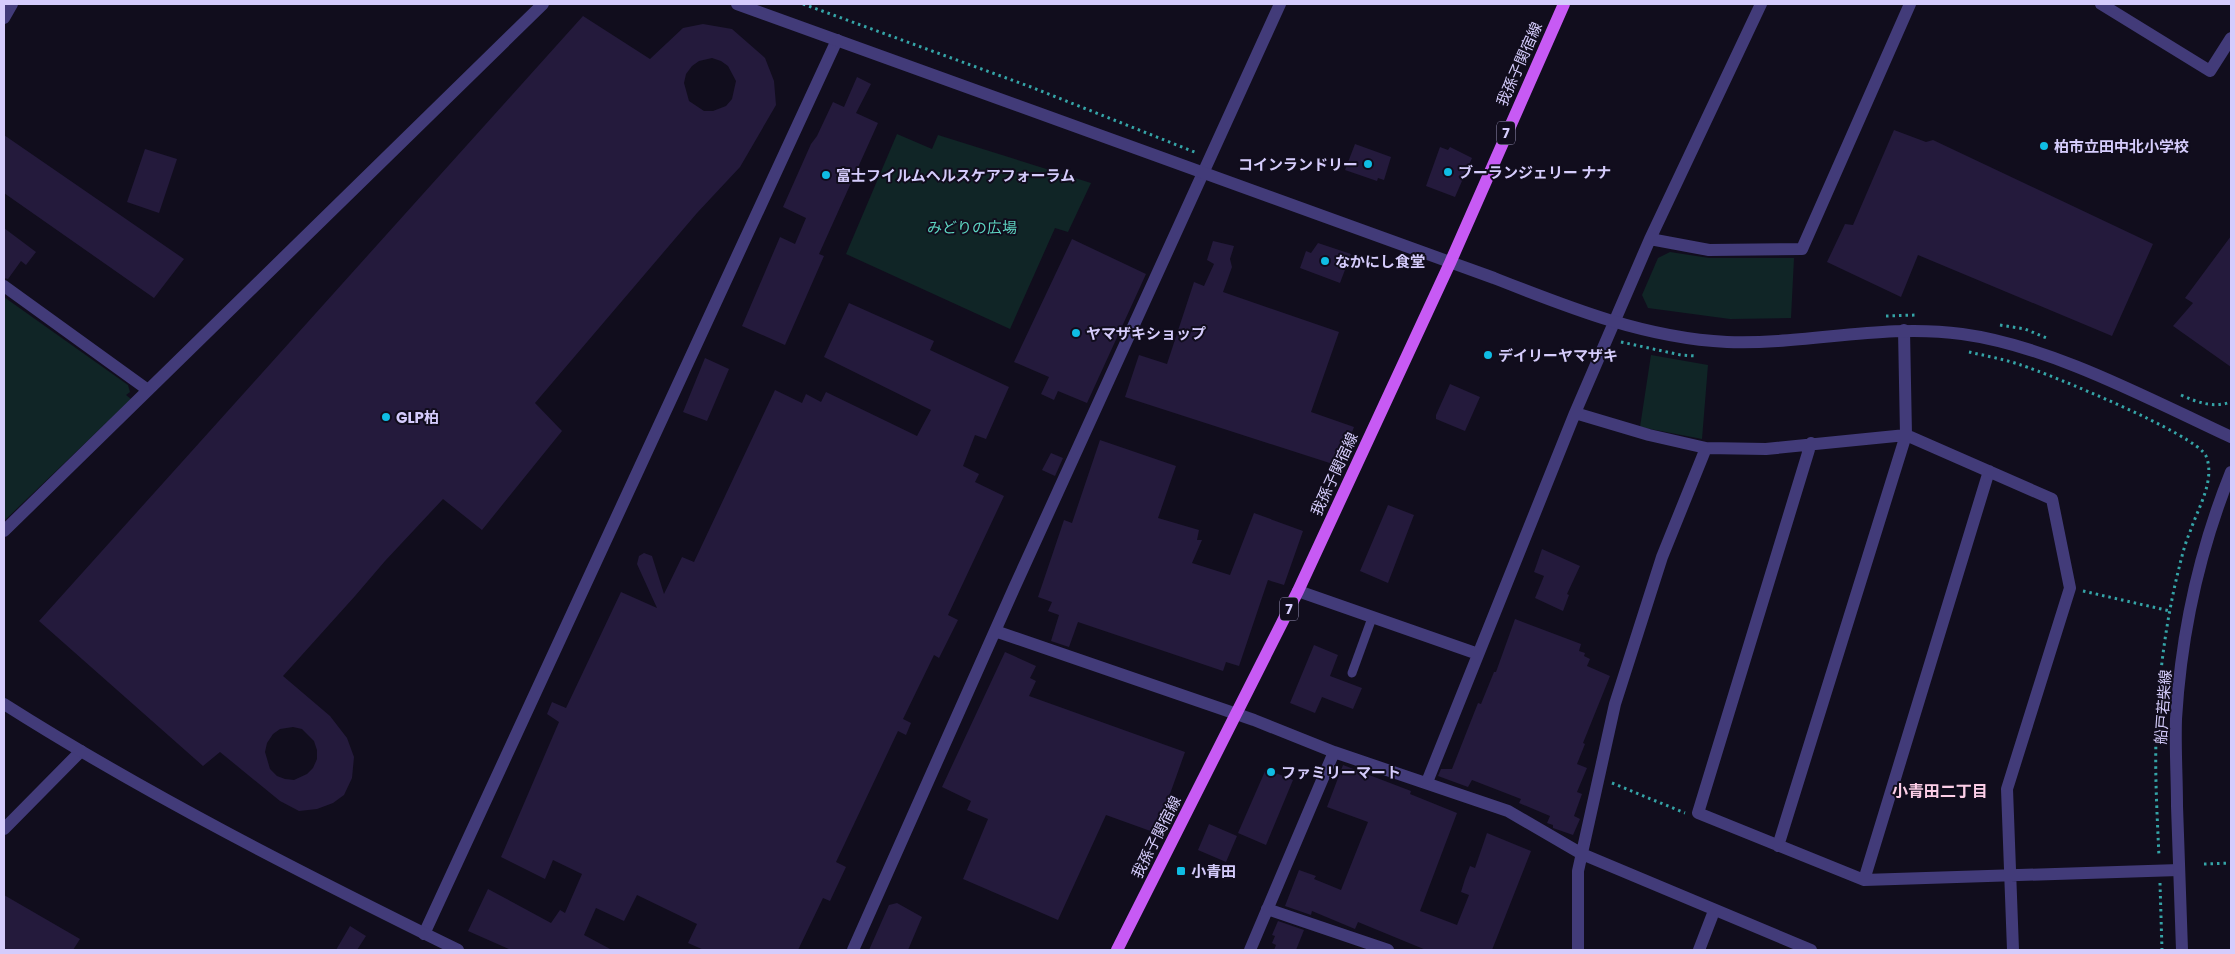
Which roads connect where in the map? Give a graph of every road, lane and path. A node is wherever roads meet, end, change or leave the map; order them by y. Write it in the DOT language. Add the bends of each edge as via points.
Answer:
graph roads {
  1 [pos="12,4"];
  2 [pos="543,4"];
  3 [pos="737,4"];
  4 [pos="803,4"];
  5 [pos="1280,4"];
  6 [pos="1564,4"];
  7 [pos="1761,4"];
  8 [pos="1910,4"];
  9 [pos="2101,4"];
  10 [pos="4,18"];
  11 [pos="2231,38"];
  12 [pos="837,40"];
  13 [pos="1200,154"];
  14 [pos="1203,174"];
  15 [pos="1650,239"];
  16 [pos="1450,263"];
  17 [pos="4,286"];
  18 [pos="1614,322"];
  19 [pos="1904,330"];
  20 [pos="1961,350"];
  21 [pos="148,390"];
  22 [pos="1575,413"];
  23 [pos="1906,435"];
  24 [pos="2231,437"];
  25 [pos="1811,443"];
  26 [pos="1706,448"];
  27 [pos="1989,471"];
  28 [pos="2231,472"];
  29 [pos="4,531"];
  30 [pos="2070,588"];
  31 [pos="1298,591"];
  32 [pos="2170,611"];
  33 [pos="1372,618"];
  34 [pos="995,631"];
  35 [pos="1478,654"];
  36 [pos="1352,673"];
  37 [pos="4,704"];
  38 [pos="1237,716"];
  39 [pos="81,751"];
  40 [pos="1334,752"];
  41 [pos="1598,778"];
  42 [pos="1427,782"];
  43 [pos="1698,813"];
  44 [pos="4,829"];
  45 [pos="1778,846"];
  46 [pos="1582,854"];
  47 [pos="2231,863"];
  48 [pos="2204,864"];
  49 [pos="2160,870"];
  50 [pos="2179,870"];
  51 [pos="2012,875"];
  52 [pos="1864,880"];
  53 [pos="1267,909"];
  54 [pos="1714,911"];
  55 [pos="424,934"];
  56 [pos="458,950"];
  57 [pos="853,950"];
  58 [pos="1117,950"];
  59 [pos="1250,950"];
  60 [pos="1388,950"];
  61 [pos="1578,950"];
  62 [pos="1698,950"];
  63 [pos="1811,950"];
  64 [pos="2013,950"];
  65 [pos="2162,950"];
  66 [pos="2182,950"];
  1 -- 10 [label="street"];
  2 -- 21 [label="street"];
  3 -- 12 [label="street"];
  4 -- 13 [label="path" via="1031,87"];
  5 -- 14 [label="street"];
  6 -- 16 [label="main road, 我孫子関宿線 / 7"];
  7 -- 15 [label="street"];
  8 -- 15 [label="street" via="1802,249 1710,250"];
  9 -- 11 [label="street" via="2210,71"];
  12 -- 14 [label="street"];
  12 -- 55 [label="street"];
  14 -- 16 [label="street"];
  14 -- 34 [label="street"];
  15 -- 18 [label="street"];
  16 -- 18 [label="street"];
  16 -- 31 [label="main road, 我孫子関宿線 / 7"];
  17 -- 21 [label="street"];
  18 -- 19 [label="street" via="1650,332 1727,342 1794,340"];
  18 -- 22 [label="street"];
  19 -- 23 [label="street"];
  19 -- 24 [label="street" via="1962,334 2005,342 2112,383"];
  20 -- 32 [label="path" via="2048,374 2182,437 2205,454 2209,466 2206,489 2189,534"];
  21 -- 29 [label="street"];
  22 -- 26 [label="street"];
  22 -- 35 [label="street"];
  23 -- 25 [label="street"];
  23 -- 27 [label="street"];
  23 -- 45 [label="street"];
  25 -- 26 [label="street" via="1766,449"];
  25 -- 43 [label="street"];
  26 -- 41 [label="street" via="1662,557 1615,704"];
  27 -- 30 [label="street" via="2052,499"];
  27 -- 52 [label="street"];
  28 -- 50 [label="street, 船戸若柴線" via="2199,574 2181,669 2176,719"];
  30 -- 32 [label="path"];
  30 -- 51 [label="street" via="2007,789"];
  31 -- 33 [label="street"];
  31 -- 38 [label="main road, 我孫子関宿線 / 7"];
  32 -- 49 [label="path" via="2157,718"];
  33 -- 35 [label="street"];
  33 -- 36 [label="lane"];
  34 -- 38 [label="street"];
  34 -- 57 [label="street"];
  35 -- 42 [label="street"];
  37 -- 39 [label="street"];
  38 -- 40 [label="street"];
  38 -- 58 [label="main road, 我孫子関宿線 / 7"];
  39 -- 44 [label="street"];
  39 -- 55 [label="street" via="166,800"];
  40 -- 42 [label="street"];
  40 -- 53 [label="street"];
  41 -- 43 [label="path" via="1689,815"];
  41 -- 46 [label="street"];
  42 -- 46 [label="street" via="1508,811"];
  43 -- 45 [label="street"];
  45 -- 52 [label="street"];
  46 -- 54 [label="street"];
  46 -- 61 [label="street" via="1578,871"];
  47 -- 48 [label="path"];
  49 -- 50 [label="street"];
  49 -- 51 [label="street"];
  49 -- 65 [label="path"];
  50 -- 66 [label="street, 船戸若柴線"];
  51 -- 52 [label="street"];
  51 -- 64 [label="street"];
  53 -- 59 [label="street"];
  53 -- 60 [label="street"];
  54 -- 62 [label="street"];
  54 -- 63 [label="street"];
  55 -- 56 [label="street"];
}
